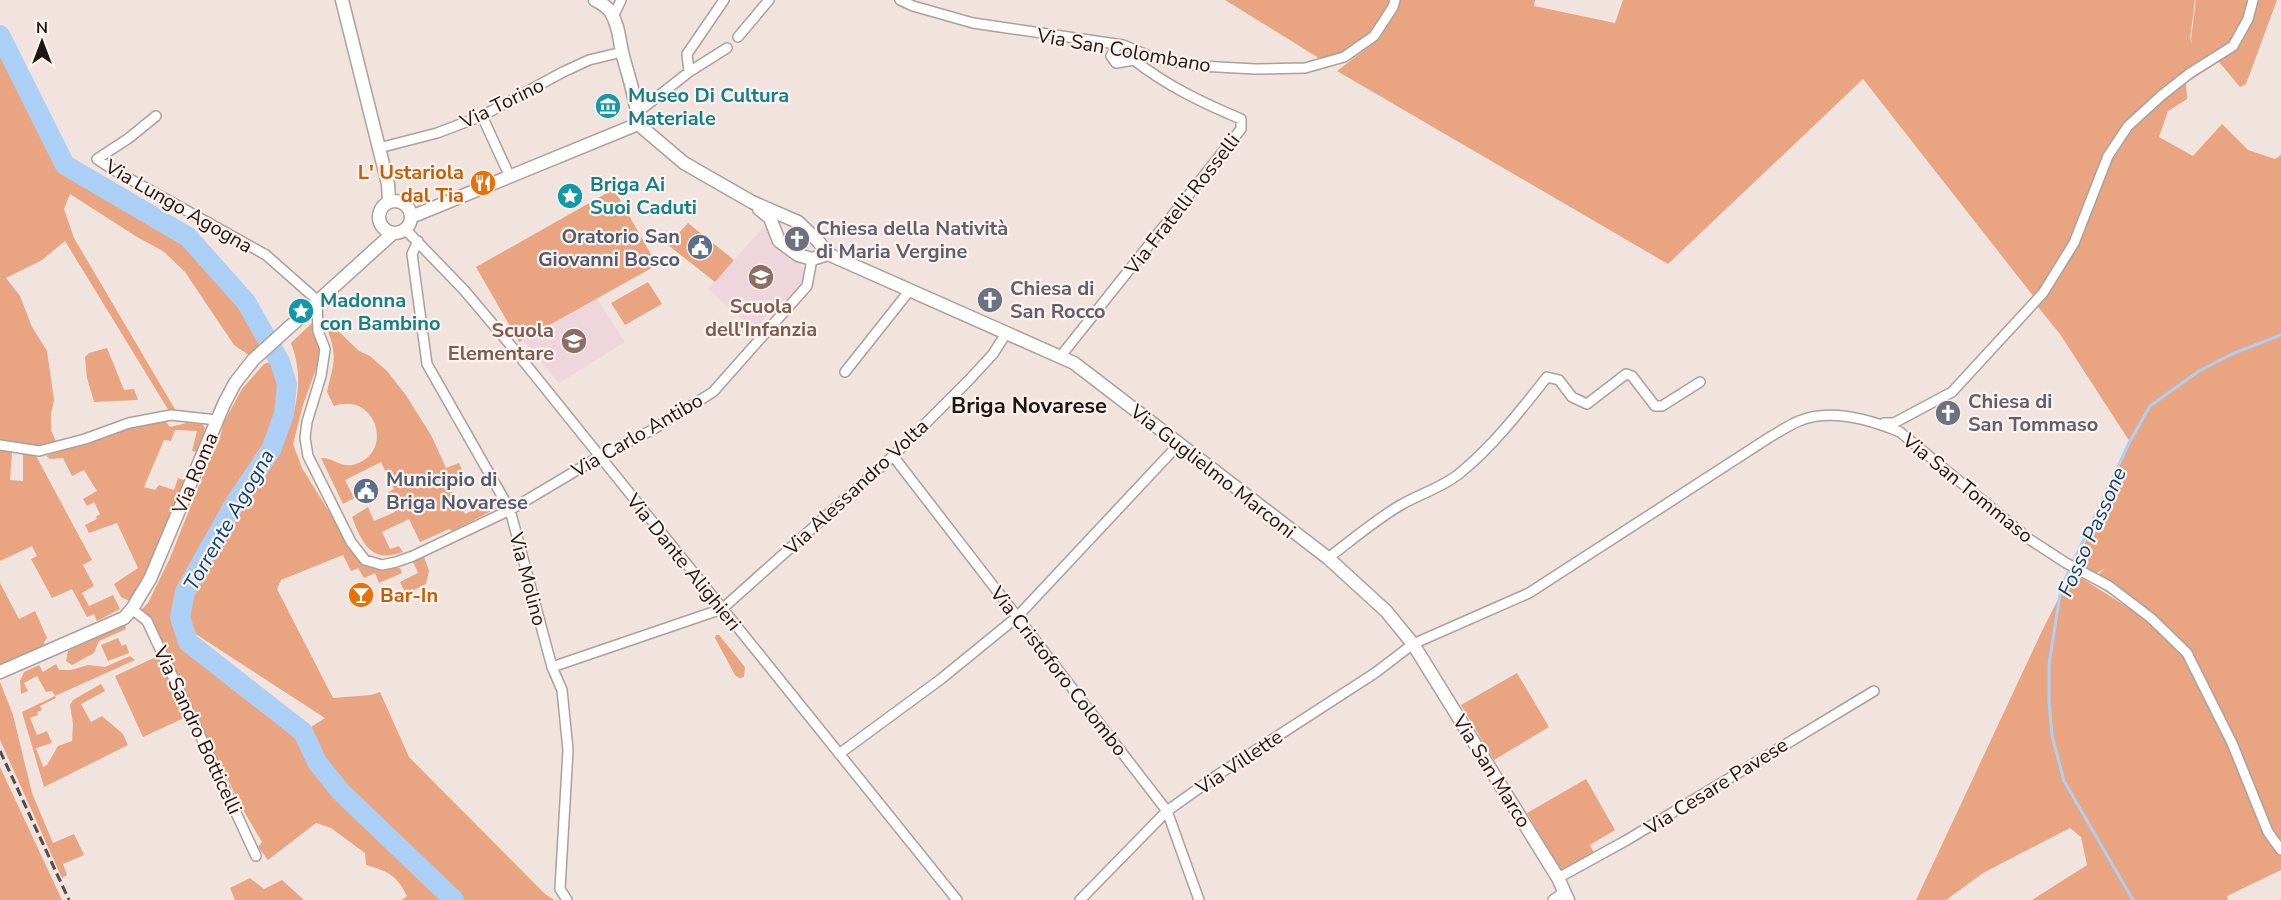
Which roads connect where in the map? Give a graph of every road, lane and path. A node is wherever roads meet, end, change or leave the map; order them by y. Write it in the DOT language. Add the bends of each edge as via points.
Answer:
graph roads {
  1 [pos="342,0"];
  2 [pos="595,0"];
  3 [pos="621,0"];
  4 [pos="724,0"];
  5 [pos="769,0"];
  6 [pos="900,0"];
  7 [pos="1395,0"];
  8 [pos="2253,0"];
  9 [pos="613,17"];
  10 [pos="738,37"];
  11 [pos="1117,45"];
  12 [pos="727,48"];
  13 [pos="622,52"];
  14 [pos="689,72"];
  15 [pos="156,116"];
  16 [pos="482,116"];
  17 [pos="638,118"];
  18 [pos="379,148"];
  19 [pos="510,177"];
  20 [pos="394,202"];
  21 [pos="752,202"];
  22 [pos="398,227"];
  23 [pos="418,241"];
  24 [pos="828,254"];
  25 [pos="812,259"];
  26 [pos="910,290"];
  27 [pos="317,300"];
  28 [pos="1007,332"];
  29 [pos="1060,357"];
  30 [pos="845,372"];
  31 [pos="1700,382"];
  32 [pos="217,420"];
  33 [pos="1879,423"];
  34 [pos="1179,444"];
  35 [pos="0,445"];
  36 [pos="893,456"];
  37 [pos="599,457"];
  38 [pos="510,510"];
  39 [pos="1328,558"];
  40 [pos="132,609"];
  41 [pos="722,609"];
  42 [pos="1017,617"];
  43 [pos="1413,644"];
  44 [pos="552,667"];
  45 [pos="0,672"];
  46 [pos="1874,691"];
  47 [pos="839,754"];
  48 [pos="1167,811"];
  49 [pos="2281,850"];
  50 [pos="256,856"];
  51 [pos="1558,879"];
  52 [pos="1566,896"];
  53 [pos="567,900"];
  54 [pos="957,900"];
  55 [pos="1080,900"];
  56 [pos="1199,900"];
  57 [pos="1553,900"];
  1 -- 18 [label="street"];
  2 -- 9 [label="street"];
  3 -- 9 [label="street"];
  4 -- 14 [label="street" via="687,54"];
  5 -- 10 [label="street"];
  6 -- 11 [label="street, Via San Colombano" via="973,23"];
  7 -- 11 [label="street, Via San Colombano" via="1374,36 1344,57 1305,68 1200,66 1154,58"];
  8 -- 33 [label="street" via="2233,46 2190,73 2128,126 2108,156 2074,243 2043,293 1952,392 1894,423"];
  9 -- 13 [label="street"];
  11 -- 29 [label="street, Via Fratelli Rosselli" via="1111,56 1116,63 1134,60 1180,92 1241,119 1241,129"];
  12 -- 14 [label="street"];
  13 -- 16 [label="street, Via Torino" via="563,72"];
  13 -- 17 [label="street"];
  14 -- 17 [label="street"];
  15 -- 27 [label="street, Via Lungo Agogna" via="97,159 266,255"];
  16 -- 18 [label="street, Via Torino"];
  16 -- 19 [label="street"];
  17 -- 19 [label="street, Via Roma" via="594,142"];
  17 -- 21 [label="street, Via Guglielmo Marconi" via="684,163"];
  18 -- 20 [label="street"];
  19 -- 22 [label="street, Via Roma"];
  20 -- 22 [label="street" via="409,209"];
  20 -- 22 [label="street" via="384,205 379,214 381,225"];
  21 -- 24 [label="street, Via Guglielmo Marconi" via="798,222"];
  21 -- 25 [label="street, Via Guglielmo Marconi" via="770,218 779,241 798,255"];
  22 -- 23 [label="street, Via Dante Alighieri"];
  22 -- 27 [label="street, Via Roma"];
  23 -- 37 [label="street, Via Dante Alighieri" via="464,290"];
  23 -- 38 [label="street, Via Molino" via="412,254 428,364"];
  24 -- 25 [label="street"];
  24 -- 26 [label="street, Via Guglielmo Marconi"];
  25 -- 37 [label="street, Via Carlo Antibo" via="807,286 713,392"];
  26 -- 28 [label="street, Via Guglielmo Marconi"];
  26 -- 30 [label="street"];
  27 -- 32 [label="street, Via Roma" via="253,360 235,383"];
  27 -- 38 [label="street, Via Carlo Antibo" via="318,331 325,350 305,438 309,456 351,542 365,560 382,565 396,562"];
  28 -- 29 [label="street, Via Guglielmo Marconi"];
  28 -- 36 [label="street, Via Alessandro Volta" via="993,354"];
  29 -- 34 [label="street, Via Guglielmo Marconi" via="1074,363"];
  31 -- 39 [label="street" via="1662,406 1654,406 1632,375 1626,374 1587,404 1572,397 1559,380 1547,377 1461,473 1402,504"];
  32 -- 35 [label="street" via="171,415 129,423 39,450"];
  32 -- 40 [label="street, Via Roma" via="150,579"];
  33 -- 43 [label="street, Via San Tommaso" via="1832,417 1800,420 1529,593"];
  33 -- 49 [label="street, Via San Tommaso" via="1900,432 2029,539 2109,586 2151,618 2187,654 2232,743 2268,832"];
  34 -- 39 [label="street, Via Guglielmo Marconi"];
  34 -- 42 [label="street"];
  36 -- 41 [label="street, Via Alessandro Volta"];
  36 -- 42 [label="street, Via Cristoforo Colombo"];
  37 -- 38 [label="street, Via Carlo Antibo"];
  37 -- 41 [label="street, Via Dante Alighieri"];
  38 -- 44 [label="street, Via Molino"];
  39 -- 43 [label="street, Via Guglielmo Marconi" via="1386,611"];
  40 -- 45 [label="street, Via Roma" via="123,618"];
  40 -- 50 [label="street, Via Sandro Botticelli" via="147,621"];
  41 -- 44 [label="street"];
  41 -- 47 [label="street, Via Dante Alighieri"];
  42 -- 47 [label="street" via="942,679"];
  42 -- 48 [label="street, Via Cristoforo Colombo"];
  43 -- 48 [label="street, Via Villette"];
  43 -- 51 [label="street, Via San Marco"];
  44 -- 53 [label="street, Via Molino" via="562,690 568,750 560,869 560,889"];
  46 -- 51 [label="street, Via Cesare Pavese"];
  47 -- 54 [label="street, Via Dante Alighieri"];
  48 -- 55 [label="street, Via Villette"];
  48 -- 56 [label="street, Via Cristoforo Colombo"];
  51 -- 52 [label="street, Via San Marco"];
  52 -- 57 [label="street"];
}
